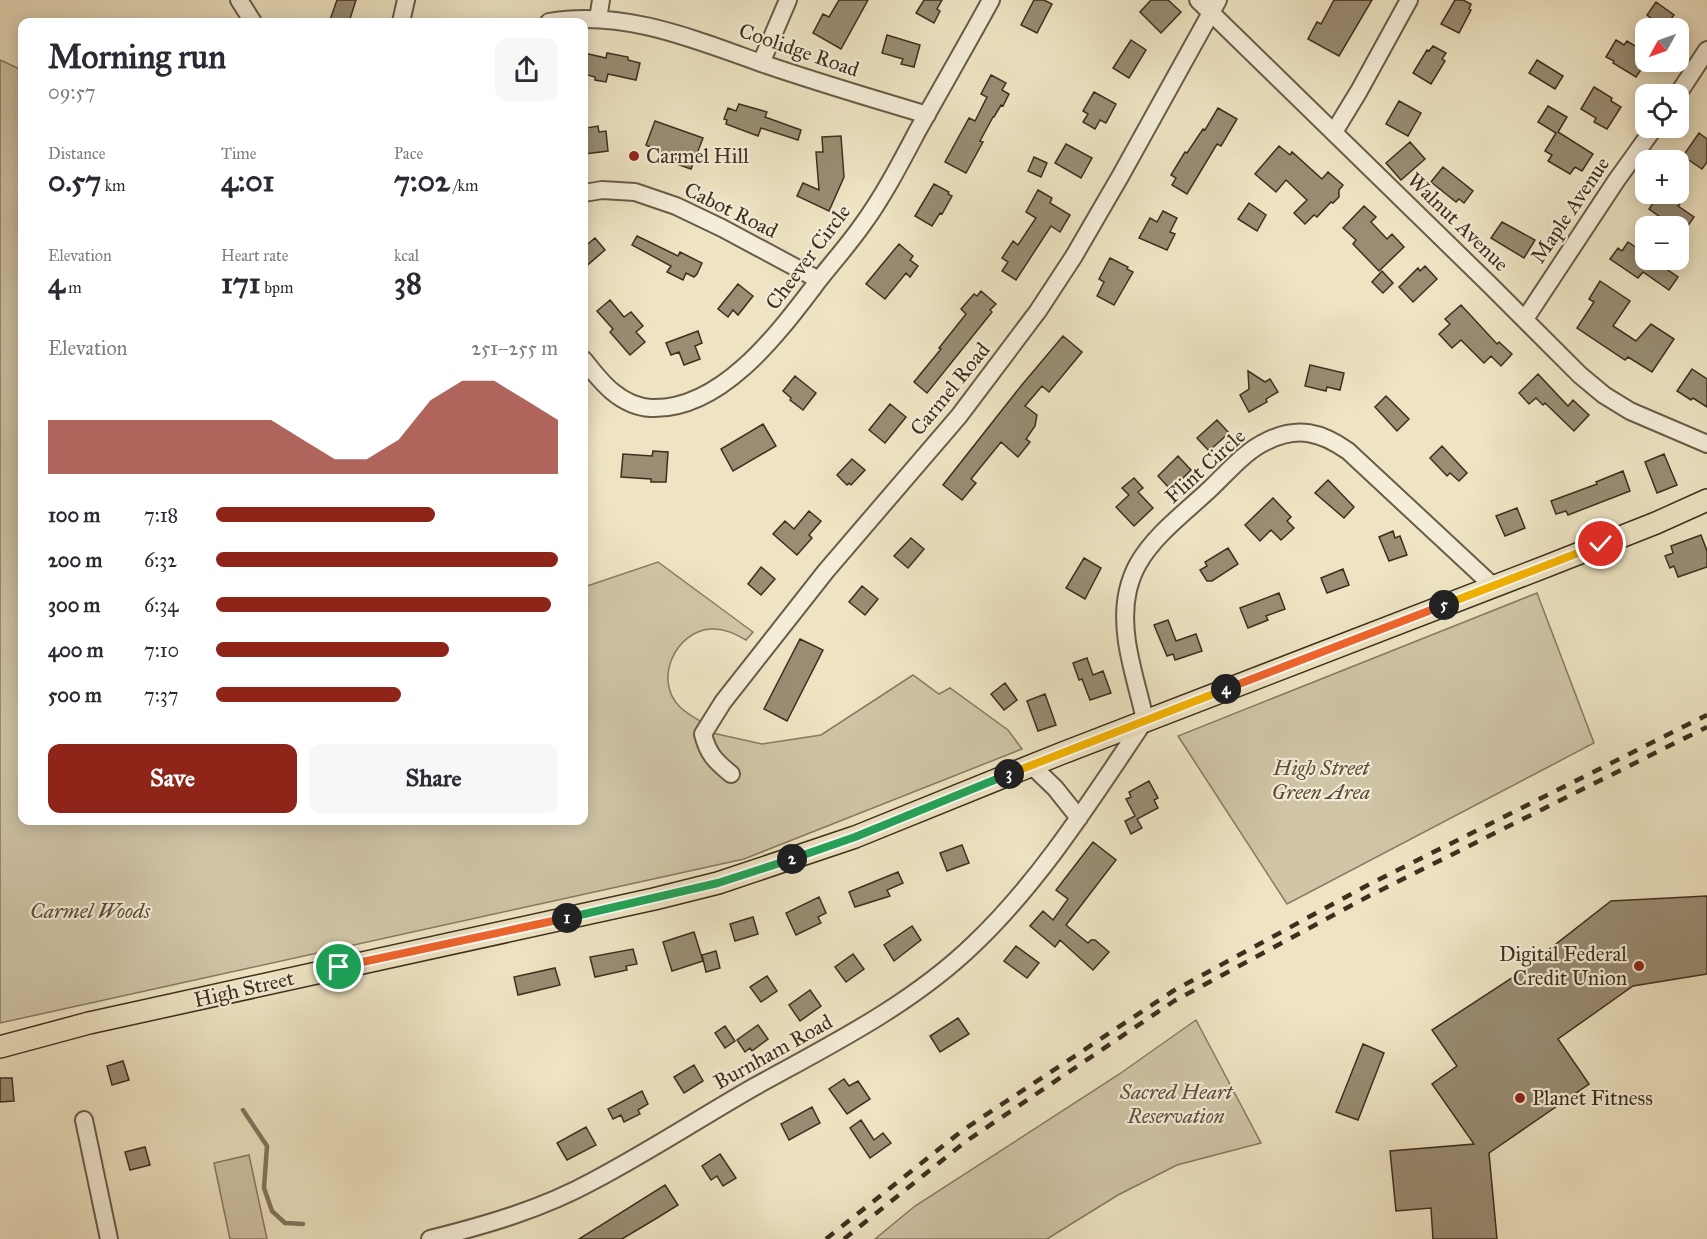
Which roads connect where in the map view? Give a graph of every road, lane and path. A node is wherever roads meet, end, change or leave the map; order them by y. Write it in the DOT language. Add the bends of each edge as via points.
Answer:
graph roads {
  1 [pos="239,0"];
  2 [pos="406,0"];
  3 [pos="602,0"];
  4 [pos="788,0"];
  5 [pos="991,0"];
  6 [pos="1198,0"];
  7 [pos="1409,0"];
  8 [pos="1215,7"];
  9 [pos="250,18"];
  10 [pos="401,18"];
  11 [pos="588,19"];
  12 [pos="598,19"];
  13 [pos="1707,50"];
  14 [pos="761,63"];
  15 [pos="1685,84"];
  16 [pos="927,115"];
  17 [pos="1335,132"];
  18 [pos="1647,138"];
  19 [pos="588,192"];
  20 [pos="819,280"];
  21 [pos="1525,319"];
  22 [pos="588,365"];
  23 [pos="1707,444"];
  24 [pos="1707,500"];
  25 [pos="1493,586"];
  26 [pos="1145,720"];
  27 [pos="1031,765"];
  28 [pos="731,774"];
  29 [pos="1078,818"];
  30 [pos="0,1047"];
  31 [pos="84,1120"];
  32 [pos="109,1239"];
  33 [pos="430,1239"];
  1 -- 9 [label="street"];
  2 -- 10 [label="street"];
  3 -- 12 [label="street"];
  4 -- 14 [label="street"];
  5 -- 16 [label="street, Cheever Circle"];
  6 -- 8 [label="street, Walnut Avenue"];
  7 -- 17 [label="street"];
  8 -- 17 [label="street, Walnut Avenue"];
  8 -- 28 [label="street, Carmel Road" via="1121,175 1038,311 959,416 826,571 718,710 703,734 708,751"];
  11 -- 12 [label="street, Coolidge Road"];
  12 -- 14 [label="street, Coolidge Road" via="658,28"];
  13 -- 15 [label="street"];
  14 -- 16 [label="street, Coolidge Road"];
  16 -- 20 [label="street, Cheever Circle" via="862,225"];
  17 -- 21 [label="street, Walnut Avenue"];
  18 -- 21 [label="street, Maple Avenue"];
  19 -- 20 [label="street, Cabot Road" via="635,192 676,206"];
  20 -- 22 [label="street, Cheever Circle" via="778,333 748,363 718,387 691,401 649,408 621,399"];
  21 -- 23 [label="street, Walnut Avenue" via="1604,395 1630,411"];
  24 -- 25 [label="main road, High Street"];
  25 -- 26 [label="main road, High Street"];
  25 -- 26 [label="street, Flint Circle" via="1330,438 1314,433 1267,441 1250,451 1174,523 1138,564 1128,590 1126,616 1128,649"];
  26 -- 27 [label="main road, High Street"];
  26 -- 29 [label="street, Burnham Road"];
  27 -- 29 [label="street"];
  27 -- 30 [label="main road, High Street" via="855,837 718,883 89,1023"];
  29 -- 33 [label="street, Burnham Road" via="1019,895 975,943 945,971 870,1022 592,1182 517,1214"];
  31 -- 32 [label="street"];
}
